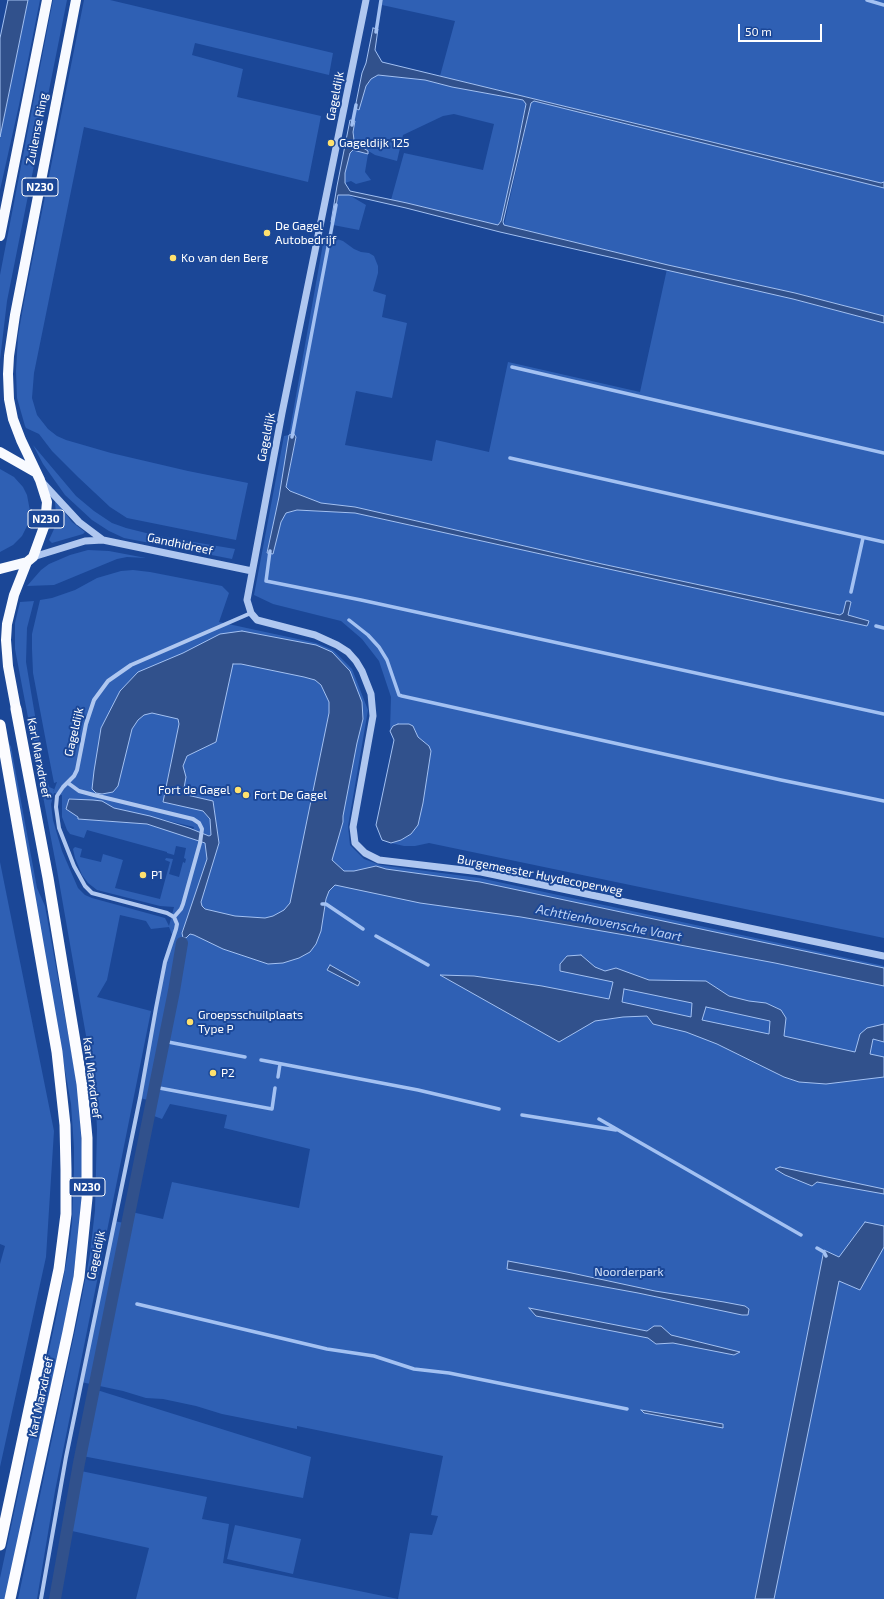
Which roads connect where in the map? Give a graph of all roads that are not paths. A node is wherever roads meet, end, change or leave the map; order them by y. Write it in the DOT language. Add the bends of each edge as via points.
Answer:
graph roads {
  1 [pos="47,0"];
  2 [pos="76,0"];
  3 [pos="366,0"];
  4 [pos="0,236"];
  5 [pos="0,452"];
  6 [pos="37,476"];
  7 [pos="103,540"];
  8 [pos="30,559"];
  9 [pos="0,569"];
  10 [pos="252,571"];
  11 [pos="251,613"];
  12 [pos="16,709"];
  13 [pos="0,725"];
  14 [pos="68,783"];
  15 [pos="174,917"];
  16 [pos="884,956"];
  17 [pos="0,1545"];
  18 [pos="10,1599"];
  19 [pos="41,1599"];
  1 -- 4 [label="main road, Zuilense Ring / N230"];
  2 -- 6 [label="main road, Zuilense Ring / N230" via="9,356 9,398 13,419"];
  3 -- 10 [label="street, Gageldijk"];
  5 -- 6 [label="main road"];
  6 -- 7 [label="street, Gandhidreef" via="79,522"];
  6 -- 8 [label="main road, N230" via="47,502 47,512 45,524"];
  7 -- 8 [label="street, Gandhidreef" via="86,541"];
  7 -- 10 [label="street, Gandhidreef"];
  8 -- 9 [label="main road"];
  8 -- 12 [label="main road, Karl Marxdreef / N230" via="14,595 7,624 8,666"];
  10 -- 11 [label="street, Gageldijk" via="247,600"];
  11 -- 14 [label="street, Gageldijk" via="131,665 108,681 94,700 86,724 77,770"];
  11 -- 16 [label="street, Burgemeester Huydecoperweg" via="257,620 316,635 337,645 348,652 362,671 371,694 373,716 353,827 356,843 365,853 379,860 481,872"];
  12 -- 18 [label="highway, Karl Marxdreef / N230" via="48,878 82,1084 87,1138 87,1198 79,1277"];
  13 -- 17 [label="highway, Karl Marxdreef / N230" via="57,1052 66,1125 66,1214 59,1269"];
  14 -- 15 [label="street, Gageldijk" via="59,791 56,807 59,828 85,886 92,893"];
  14 -- 15 [label="street, Gageldijk" via="79,791 193,819 199,823 202,829 200,842 183,904"];
  15 -- 19 [label="street, Gageldijk" via="177,924 165,962 140,1098 66,1457"];
}
